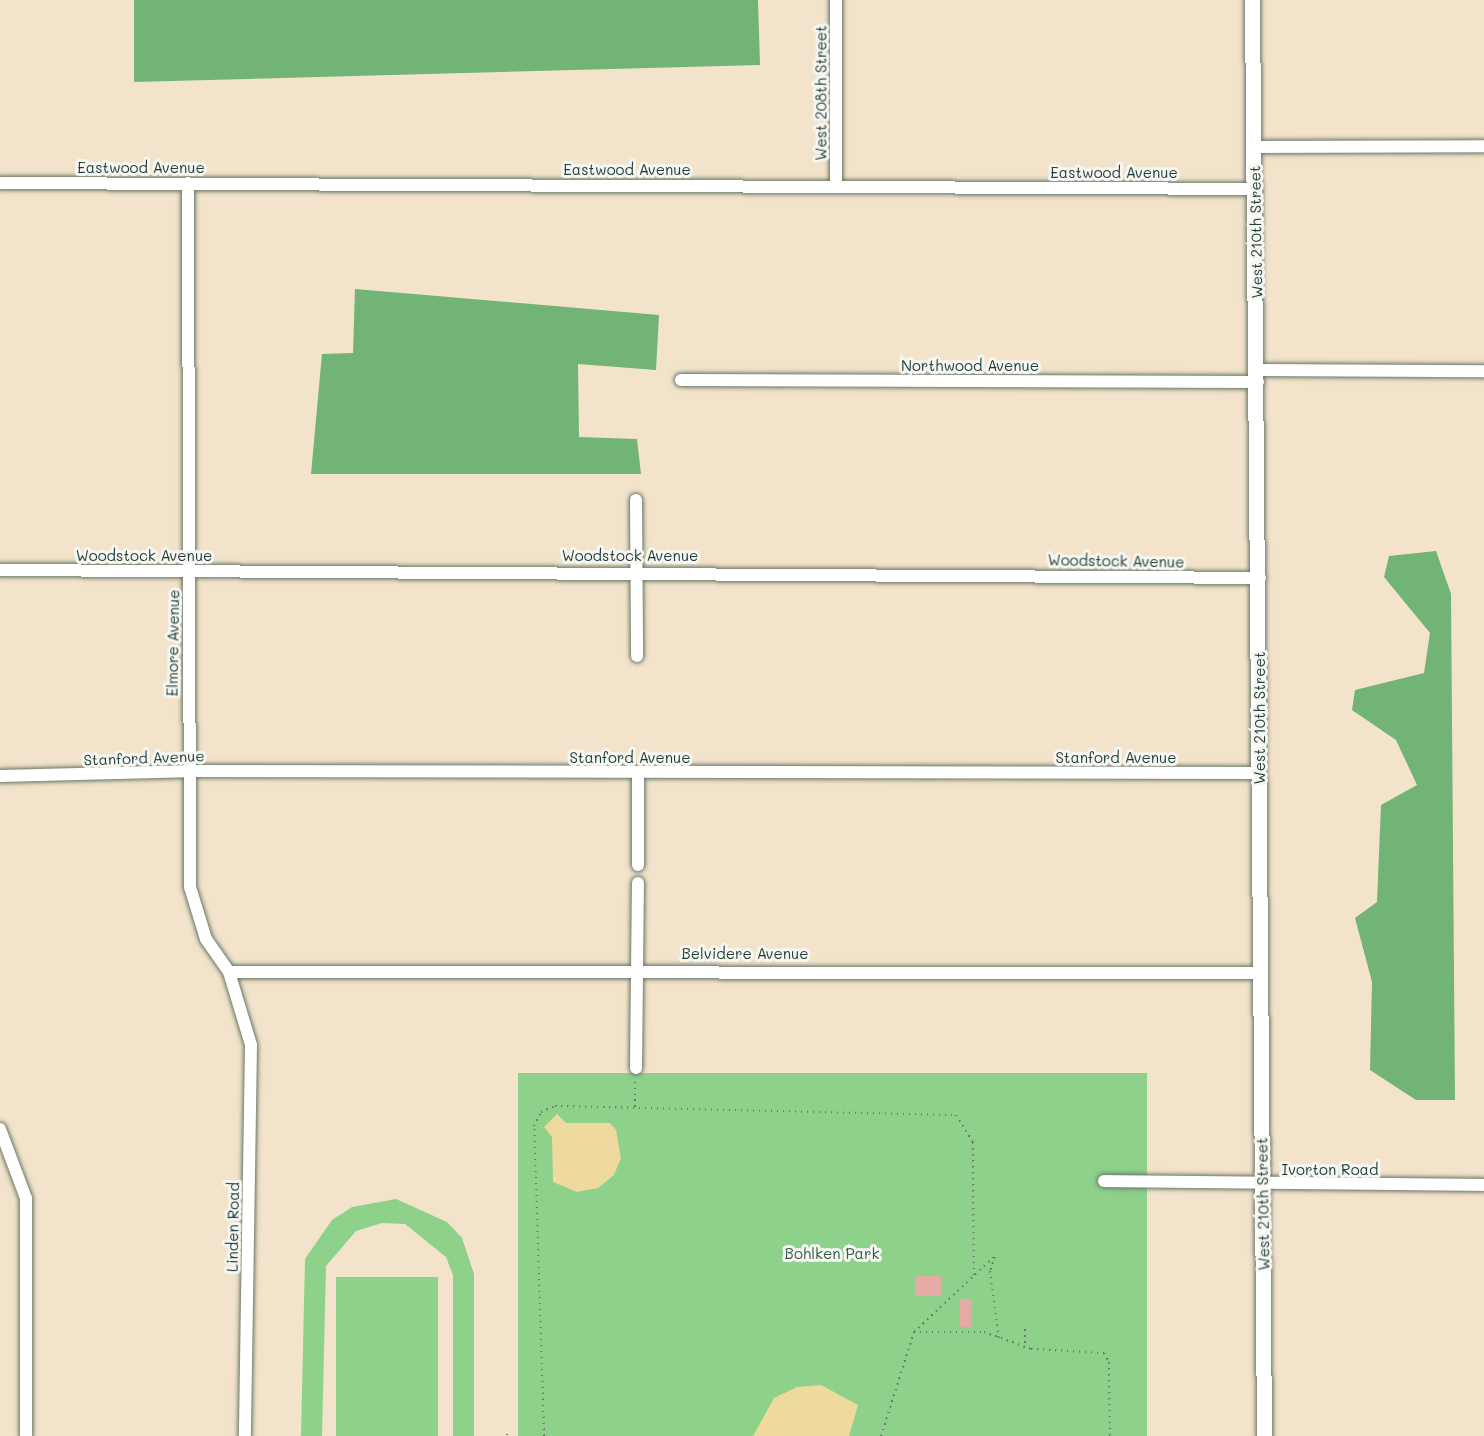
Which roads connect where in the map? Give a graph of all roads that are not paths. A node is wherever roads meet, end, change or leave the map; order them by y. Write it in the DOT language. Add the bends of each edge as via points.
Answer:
graph roads {
  1 [pos="836,0"];
  2 [pos="1252,0"];
  3 [pos="1484,146"];
  4 [pos="1254,147"];
  5 [pos="0,183"];
  6 [pos="188,183"];
  7 [pos="836,186"];
  8 [pos="1255,189"];
  9 [pos="1484,371"];
  10 [pos="1258,376"];
  11 [pos="681,380"];
  12 [pos="636,500"];
  13 [pos="0,570"];
  14 [pos="636,570"];
  15 [pos="189,571"];
  16 [pos="1260,578"];
  17 [pos="637,656"];
  18 [pos="186,771"];
  19 [pos="1260,773"];
  20 [pos="638,774"];
  21 [pos="0,776"];
  22 [pos="638,865"];
  23 [pos="638,883"];
  24 [pos="636,969"];
  25 [pos="229,972"];
  26 [pos="1261,973"];
  27 [pos="244,1020"];
  28 [pos="636,1068"];
  29 [pos="0,1129"];
  30 [pos="1104,1181"];
  31 [pos="1262,1184"];
  32 [pos="1484,1185"];
  33 [pos="26,1436"];
  34 [pos="245,1436"];
  35 [pos="1264,1436"];
  1 -- 7 [label="street, West 208th Street"];
  2 -- 4 [label="street, West 210th Street"];
  3 -- 4 [label="street"];
  4 -- 8 [label="street, West 210th Street"];
  5 -- 6 [label="street, Eastwood Avenue"];
  6 -- 7 [label="street, Eastwood Avenue"];
  6 -- 15 [label="street, Elmore Avenue"];
  7 -- 8 [label="street, Eastwood Avenue"];
  8 -- 10 [label="street, West 210th Street"];
  9 -- 10 [label="street, Northwood Avenue"];
  10 -- 11 [label="street, Northwood Avenue"];
  10 -- 16 [label="street, West 210th Street"];
  12 -- 14 [label="street"];
  13 -- 15 [label="street, Woodstock Avenue"];
  14 -- 15 [label="street, Woodstock Avenue"];
  14 -- 16 [label="street, Woodstock Avenue"];
  14 -- 17 [label="street"];
  15 -- 18 [label="street, Elmore Avenue"];
  16 -- 19 [label="street, West 210th Street"];
  18 -- 20 [label="street, Stanford Avenue"];
  18 -- 21 [label="street, Stanford Avenue"];
  18 -- 25 [label="street, Elmore Avenue" via="190,887 206,939"];
  19 -- 20 [label="street, Stanford Avenue"];
  19 -- 26 [label="street, West 210th Street"];
  20 -- 22 [label="street"];
  23 -- 24 [label="street"];
  24 -- 25 [label="street, Belvidere Avenue"];
  24 -- 26 [label="street, Belvidere Avenue"];
  24 -- 28 [label="street"];
  25 -- 27 [label="street, Elmore Avenue"];
  26 -- 31 [label="street, West 210th Street"];
  27 -- 34 [label="street, Linden Road" via="251,1045"];
  29 -- 33 [label="street" via="26,1198"];
  30 -- 31 [label="street, Ivorton Road"];
  31 -- 32 [label="street, Ivorton Road"];
  31 -- 35 [label="street, West 210th Street"];
}
